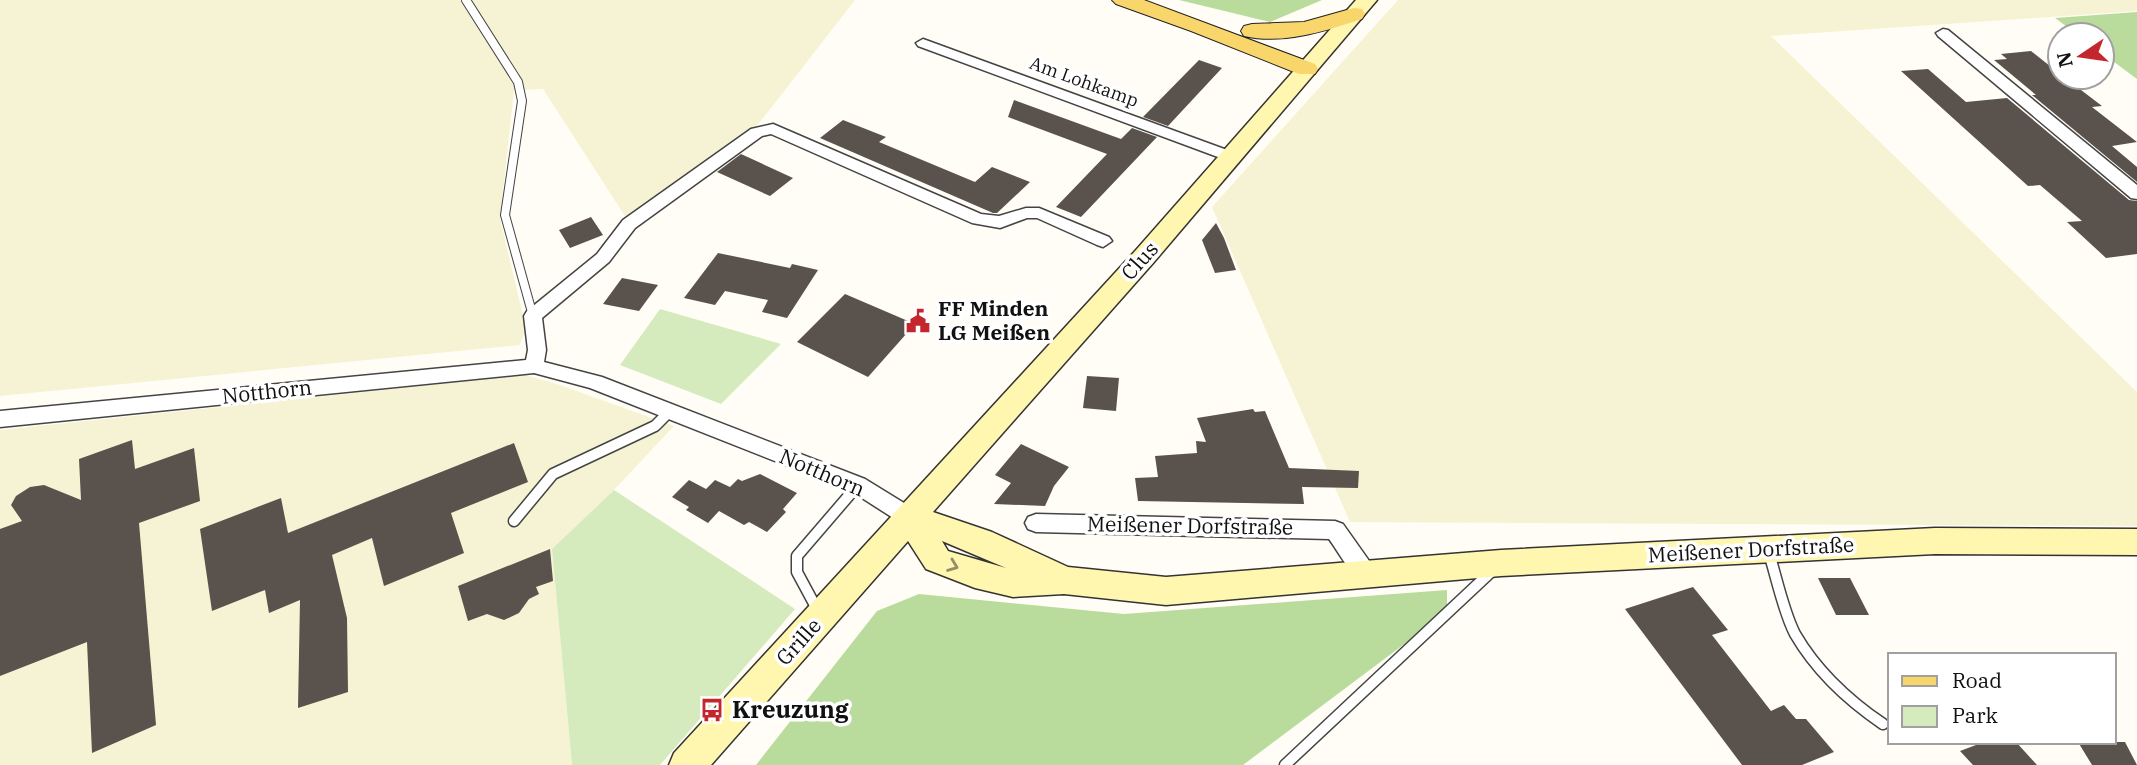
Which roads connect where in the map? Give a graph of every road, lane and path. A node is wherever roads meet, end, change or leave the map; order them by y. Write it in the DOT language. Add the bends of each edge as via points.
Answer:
graph roads {
  1 [pos="466,0"];
  2 [pos="1123,0"];
  3 [pos="1142,0"];
  4 [pos="1360,7"];
  5 [pos="1252,31"];
  6 [pos="1943,33"];
  7 [pos="923,43"];
  8 [pos="1313,62"];
  9 [pos="1232,157"];
  10 [pos="2137,194"];
  11 [pos="1103,241"];
  12 [pos="533,316"];
  13 [pos="534,366"];
  14 [pos="669,412"];
  15 [pos="0,419"];
  16 [pos="858,485"];
  17 [pos="909,517"];
  18 [pos="514,521"];
  19 [pos="1036,523"];
  20 [pos="2137,542"];
  21 [pos="1768,549"];
  22 [pos="1502,563"];
  23 [pos="1366,572"];
  24 [pos="821,618"];
  25 [pos="1883,724"];
  26 [pos="687,765"];
  27 [pos="1285,765"];
  1 -- 12 [label="lane" via="518,82 522,101 505,215"];
  2 -- 8 [label="main road"];
  3 -- 5 [label="main road"];
  4 -- 5 [label="main road" via="1305,30"];
  4 -- 8 [label="main road, Clus"];
  5 -- 8 [label="main road"];
  6 -- 10 [label="street"];
  7 -- 9 [label="street, Am Lohkamp"];
  8 -- 9 [label="main road, Clus"];
  9 -- 17 [label="main road, Clus"];
  11 -- 12 [label="street, Clus" via="1039,213 1000,222 978,219 773,129 757,132 629,224 603,258"];
  12 -- 13 [label="street"];
  13 -- 14 [label="street, Notthorn" via="595,382"];
  13 -- 15 [label="street, Notthorn"];
  14 -- 16 [label="street, Notthorn"];
  14 -- 18 [label="lane" via="655,426 553,474"];
  16 -- 17 [label="street, Notthorn"];
  16 -- 24 [label="lane" via="797,556 797,572"];
  17 -- 23 [label="main road, Meißener Dorfstraße" via="937,559 1013,583 1064,580 1166,591"];
  17 -- 24 [label="main road, Grille"];
  19 -- 23 [label="street, Meißener Dorfstraße" via="1335,530"];
  20 -- 21 [label="main road, Meißener Dorfstraße" via="1936,541"];
  21 -- 22 [label="main road, Meißener Dorfstraße"];
  21 -- 25 [label="lane" via="1794,632 1814,661 1857,706"];
  22 -- 23 [label="main road, Meißener Dorfstraße"];
  22 -- 27 [label="lane"];
  24 -- 26 [label="main road, Grille"];
}
